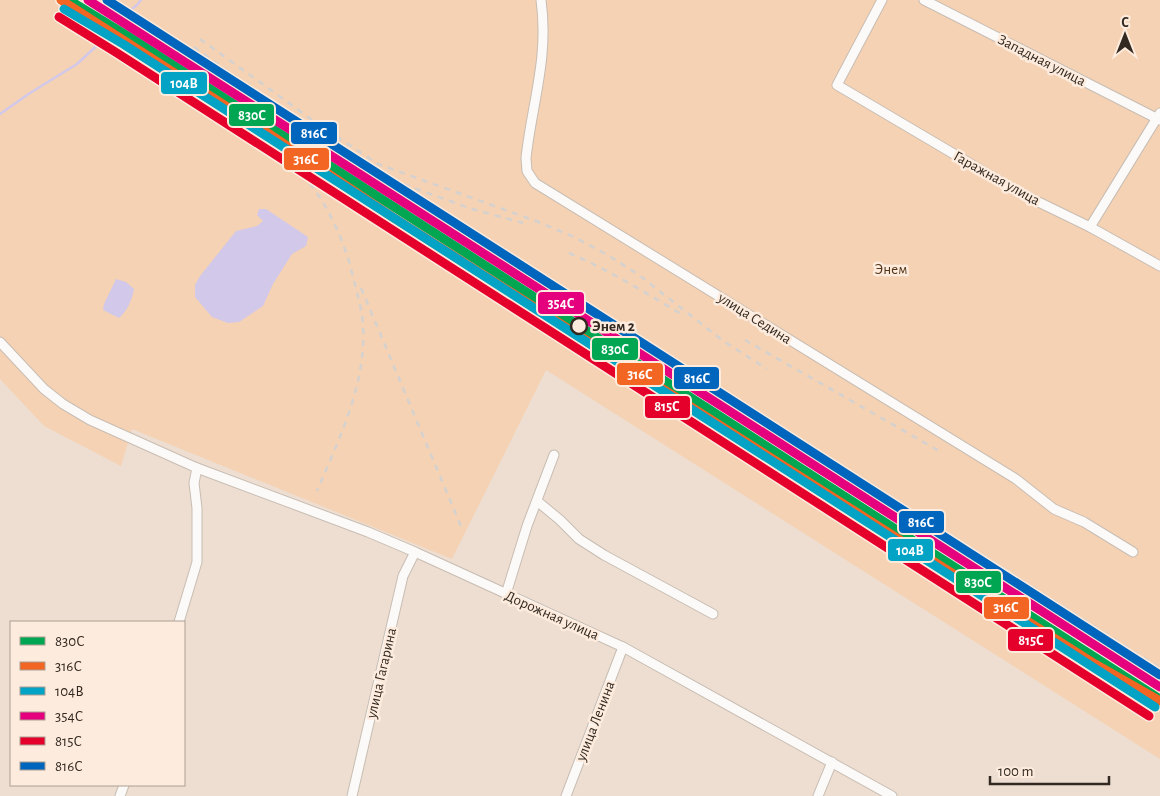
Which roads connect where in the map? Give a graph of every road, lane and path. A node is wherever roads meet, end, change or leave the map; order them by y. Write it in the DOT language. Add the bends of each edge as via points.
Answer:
graph roads {
  1 [pos="541,0"];
  2 [pos="882,0"];
  3 [pos="924,0"];
  4 [pos="1159,117"];
  5 [pos="1090,226"];
  6 [pos="1160,266"];
  7 [pos="0,342"];
  8 [pos="554,455"];
  9 [pos="197,468"];
  10 [pos="537,501"];
  11 [pos="415,552"];
  12 [pos="1133,552"];
  13 [pos="506,594"];
  14 [pos="713,614"];
  15 [pos="179,621"];
  16 [pos="623,647"];
  17 [pos="832,762"];
  18 [pos="352,796"];
  19 [pos="566,796"];
  20 [pos="818,796"];
  21 [pos="892,796"];
  1 -- 12 [label="street, улица Седина" via="543,55 526,158 528,171 535,183 1016,479 1054,509 1084,522"];
  2 -- 5 [label="street, Гаражная улица" via="838,84 1020,193"];
  3 -- 4 [label="street, Западная улица"];
  4 -- 5 [label="street"];
  5 -- 6 [label="street, Гаражная улица"];
  7 -- 9 [label="street, Дорожная улица" via="44,389 70,408"];
  8 -- 10 [label="street"];
  9 -- 11 [label="street, Дорожная улица"];
  9 -- 15 [label="street" via="194,483 197,562"];
  10 -- 13 [label="street"];
  10 -- 14 [label="street" via="579,539"];
  11 -- 13 [label="street, Дорожная улица"];
  11 -- 18 [label="street, улица Гагарина" via="403,576"];
  13 -- 16 [label="street, Дорожная улица"];
  16 -- 17 [label="street, Дорожная улица"];
  16 -- 19 [label="street, улица Ленина"];
  17 -- 20 [label="street"];
  17 -- 21 [label="street, Дорожная улица"];
}
